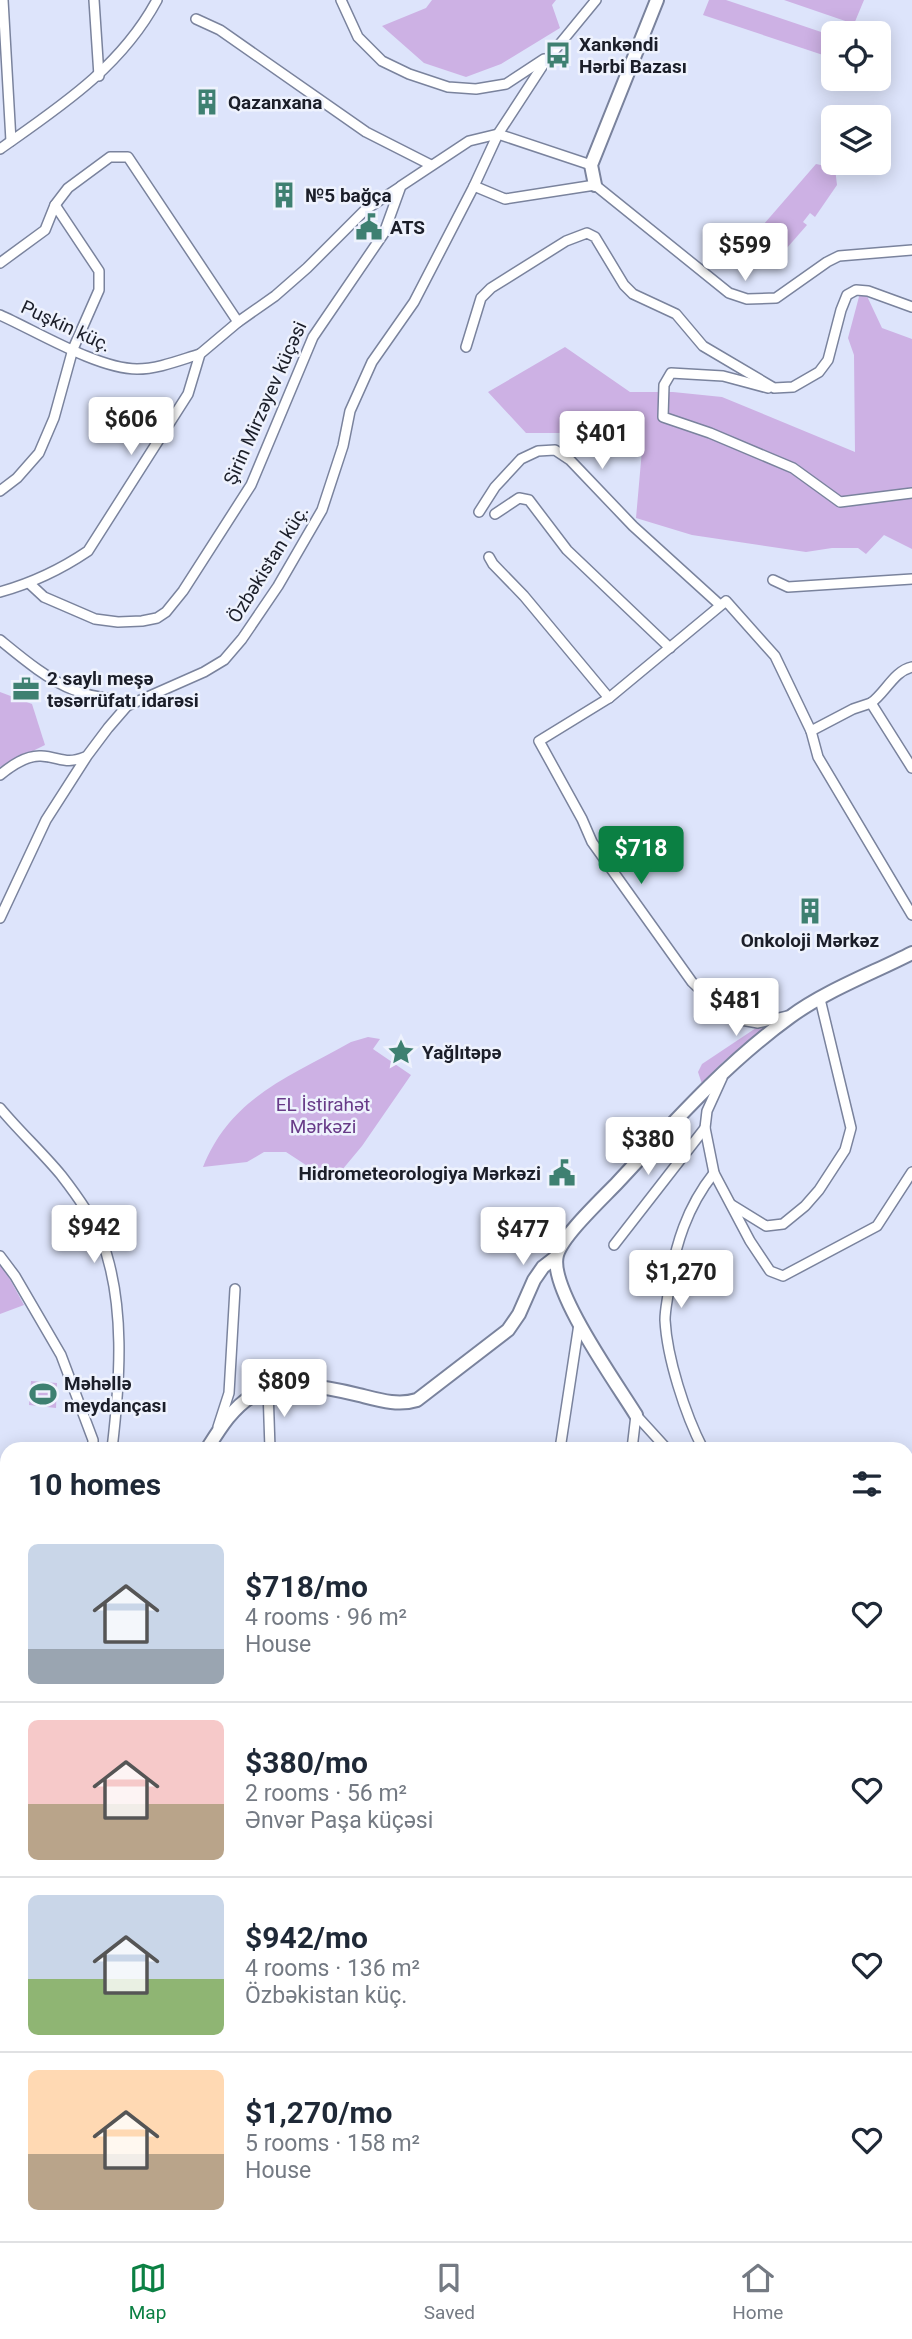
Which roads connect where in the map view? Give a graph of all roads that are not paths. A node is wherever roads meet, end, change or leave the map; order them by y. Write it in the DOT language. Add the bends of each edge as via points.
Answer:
graph roads {
  1 [pos="3,0"];
  2 [pos="94,0"];
  3 [pos="157,0"];
  4 [pos="341,0"];
  5 [pos="352,0"];
  6 [pos="596,0"];
  7 [pos="657,0"];
  8 [pos="346,11"];
  9 [pos="196,19"];
  10 [pos="551,55"];
  11 [pos="99,76"];
  12 [pos="498,134"];
  13 [pos="11,141"];
  14 [pos="0,149"];
  15 [pos="431,165"];
  16 [pos="591,165"];
  17 [pos="401,186"];
  18 [pos="474,186"];
  19 [pos="595,186"];
  20 [pos="55,205"];
  21 [pos="912,250"];
  22 [pos="0,263"];
  23 [pos="912,307"];
  24 [pos="0,314"];
  25 [pos="237,321"];
  26 [pos="466,347"];
  27 [pos="73,349"];
  28 [pos="200,354"];
  29 [pos="774,388"];
  30 [pos="0,491"];
  31 [pos="912,493"];
  32 [pos="479,512"];
  33 [pos="495,514"];
  34 [pos="489,556"];
  35 [pos="912,579"];
  36 [pos="773,580"];
  37 [pos="30,584"];
  38 [pos="0,592"];
  39 [pos="720,605"];
  40 [pos="0,640"];
  41 [pos="670,648"];
  42 [pos="912,667"];
  43 [pos="609,698"];
  44 [pos="871,704"];
  45 [pos="127,706"];
  46 [pos="811,731"];
  47 [pos="86,756"];
  48 [pos="912,768"];
  49 [pos="0,775"];
  50 [pos="912,915"];
  51 [pos="0,918"];
  52 [pos="912,953"];
  53 [pos="820,999"];
  54 [pos="791,1015"];
  55 [pos="729,1066"];
  56 [pos="0,1108"];
  57 [pos="705,1128"];
  58 [pos="912,1172"];
  59 [pos="714,1173"];
  60 [pos="731,1204"];
  61 [pos="614,1245"];
  62 [pos="0,1256"];
  63 [pos="556,1256"];
  64 [pos="235,1289"];
  65 [pos="579,1324"];
  66 [pos="268,1389"];
  67 [pos="636,1415"];
  68 [pos="215,1435"];
  69 [pos="93,1442"];
  70 [pos="113,1442"];
  71 [pos="211,1442"];
  72 [pos="270,1442"];
  73 [pos="561,1442"];
  74 [pos="633,1442"];
  75 [pos="661,1442"];
  76 [pos="699,1442"];
  1 -- 13 [label="street"];
  2 -- 11 [label="street"];
  3 -- 11 [label="street" via="127,47"];
  4 -- 8 [label="street"];
  5 -- 8 [label="street"];
  6 -- 10 [label="street"];
  7 -- 16 [label="street"];
  8 -- 10 [label="street" via="358,37 382,61 448,87 506,84"];
  9 -- 15 [label="street" via="220,30 366,132"];
  10 -- 12 [label="street, Özbəkistan küç."];
  11 -- 13 [label="street"];
  12 -- 15 [label="street" via="469,141"];
  12 -- 16 [label="street"];
  12 -- 18 [label="street, Özbəkistan küç."];
  13 -- 14 [label="street"];
  15 -- 17 [label="street"];
  16 -- 19 [label="street"];
  17 -- 25 [label="street" via="365,210 275,296"];
  17 -- 37 [label="street, Şirin Mirzəyev küçəsi" via="384,233 313,337 251,485 166,611 142,621 95,619 44,597"];
  18 -- 19 [label="street" via="505,199"];
  18 -- 45 [label="street, Özbəkistan küç." via="414,302 372,362 350,411 344,446 322,510 264,607 233,650 215,666"];
  19 -- 21 [label="street" via="729,293 747,299 776,298 839,256"];
  20 -- 22 [label="street" via="45,230"];
  20 -- 25 [label="street" via="68,188 110,157 128,157"];
  20 -- 27 [label="street" via="99,271 99,290"];
  23 -- 29 [label="street" via="856,289 847,295 828,360 819,372 793,387"];
  24 -- 27 [label="street, Puşkin küç."];
  25 -- 28 [label="street"];
  26 -- 29 [label="street" via="481,298 491,288 587,233 596,237 633,295 676,314 703,346"];
  27 -- 28 [label="street, Puşkin küç." via="113,366 136,369"];
  27 -- 30 [label="street" via="39,453"];
  28 -- 37 [label="street" via="188,394 88,551"];
  29 -- 31 [label="street" via="723,376 671,373 664,385 663,417 793,468 840,502"];
  32 -- 39 [label="street" via="521,460 538,451 555,450"];
  33 -- 41 [label="street" via="519,498 529,500 567,550"];
  34 -- 43 [label="street"];
  35 -- 36 [label="street" via="788,587"];
  37 -- 38 [label="street"];
  39 -- 41 [label="street"];
  39 -- 46 [label="street" via="726,601 775,656"];
  40 -- 45 [label="street" via="73,690 115,698"];
  41 -- 43 [label="street"];
  42 -- 44 [label="street" via="899,673"];
  43 -- 54 [label="street" via="539,741 592,842 692,982 730,1018 758,1023"];
  44 -- 46 [label="street"];
  44 -- 48 [label="street"];
  45 -- 47 [label="street, Özbəkistan küç."];
  46 -- 50 [label="street" via="818,757"];
  47 -- 49 [label="street" via="66,762 36,756"];
  47 -- 51 [label="street, Özbəkistan küç." via="46,820"];
  52 -- 53 [label="street"];
  53 -- 54 [label="street"];
  53 -- 60 [label="street" via="851,1128 845,1150 819,1190 783,1224 766,1226"];
  54 -- 55 [label="street"];
  55 -- 57 [label="street" via="707,1111"];
  55 -- 63 [label="street" via="593,1208"];
  56 -- 70 [label="street" via="62,1177 90,1218 109,1262 119,1352"];
  57 -- 59 [label="street"];
  57 -- 61 [label="street"];
  58 -- 60 [label="street" via="877,1226 783,1276 770,1271"];
  59 -- 60 [label="street"];
  59 -- 76 [label="street" via="692,1205 677,1243 665,1316 672,1365"];
  62 -- 69 [label="street" via="61,1355"];
  63 -- 65 [label="street" via="559,1279"];
  63 -- 66 [label="street" via="534,1280 508,1330 417,1399 406,1404 323,1388"];
  64 -- 68 [label="street" via="229,1393"];
  65 -- 67 [label="street"];
  65 -- 73 [label="street"];
  66 -- 68 [label="street" via="232,1413"];
  66 -- 72 [label="street"];
  67 -- 74 [label="street"];
  67 -- 75 [label="street"];
  68 -- 71 [label="street"];
}
